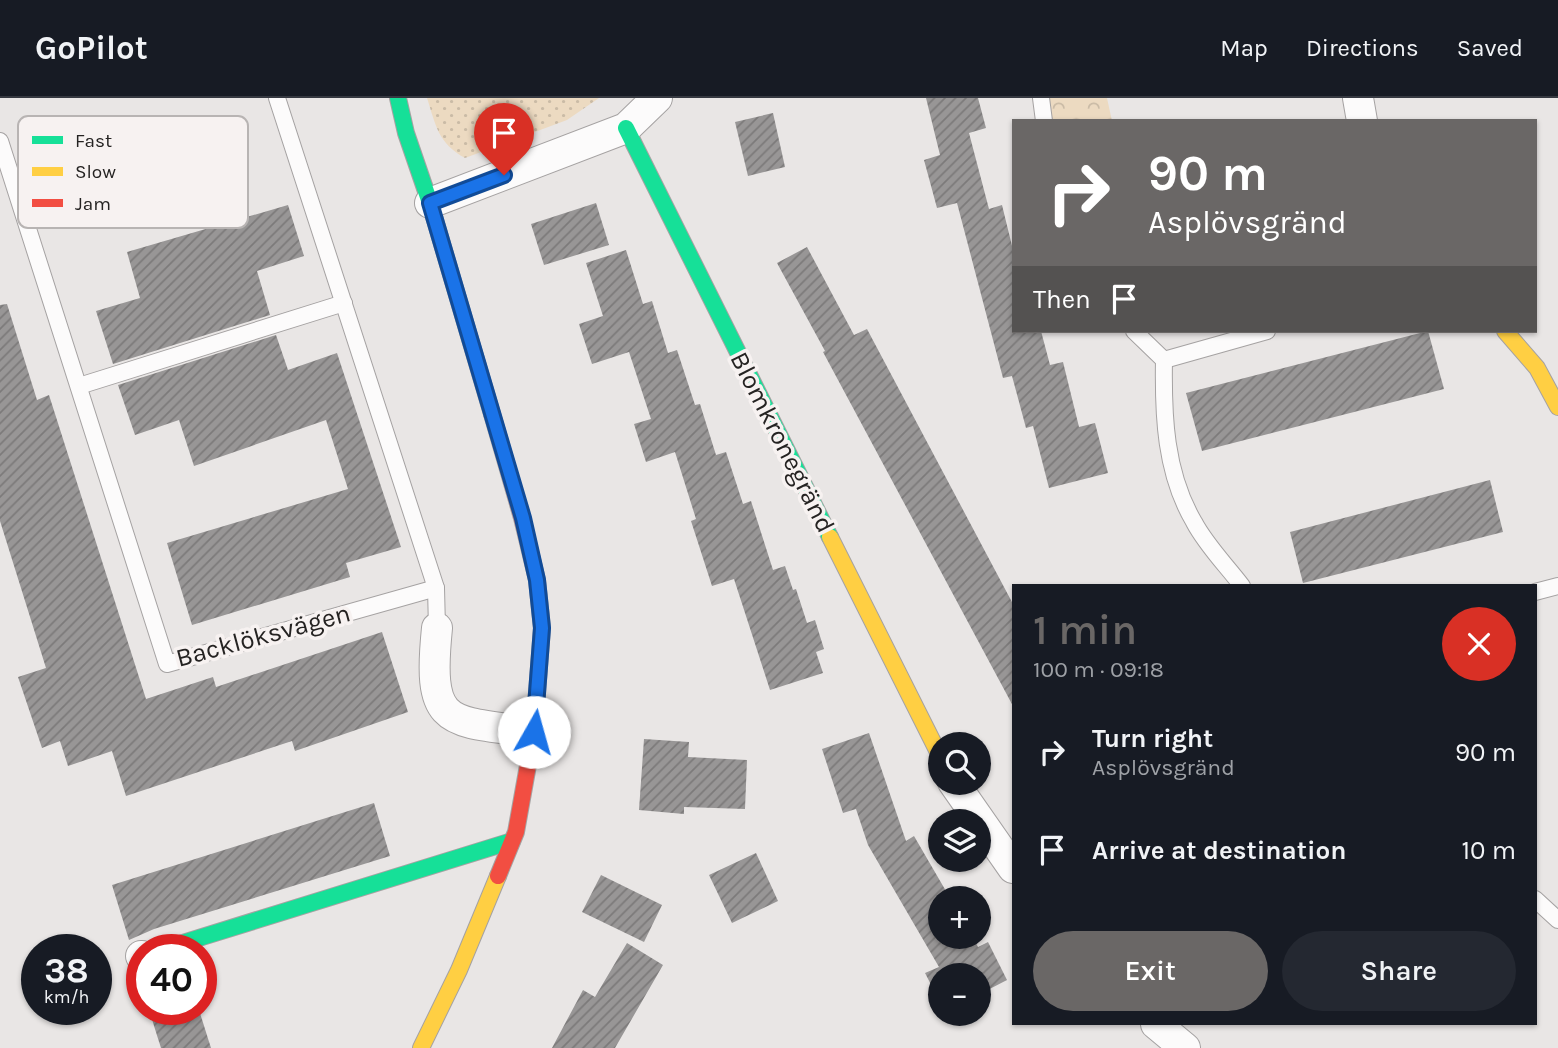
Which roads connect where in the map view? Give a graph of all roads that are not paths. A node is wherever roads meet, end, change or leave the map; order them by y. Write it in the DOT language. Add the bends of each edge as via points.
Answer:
graph roads {
  1 [pos="277,98"];
  2 [pos="398,98"];
  3 [pos="657,98"];
  4 [pos="1041,98"];
  5 [pos="1358,98"];
  6 [pos="1044,119"];
  7 [pos="1362,119"];
  8 [pos="626,128"];
  9 [pos="0,141"];
  10 [pos="18,197"];
  11 [pos="430,203"];
  12 [pos="28,228"];
  13 [pos="344,303"];
  14 [pos="1136,333"];
  15 [pos="1260,333"];
  16 [pos="1507,333"];
  17 [pos="1164,360"];
  18 [pos="79,386"];
  19 [pos="1558,407"];
  20 [pos="1240,584"];
  21 [pos="1558,586"];
  22 [pos="436,588"];
  23 [pos="1537,591"];
  24 [pos="437,628"];
  25 [pos="534,732"];
  26 [pos="928,732"];
  27 [pos="961,795"];
  28 [pos="512,841"];
  29 [pos="1012,867"];
  30 [pos="1537,901"];
  31 [pos="1558,920"];
  32 [pos="212,934"];
  33 [pos="1157,1025"];
  34 [pos="426,1046"];
  35 [pos="1185,1048"];
  1 -- 13 [label="lane"];
  2 -- 11 [label="street"];
  3 -- 8 [label="street"];
  4 -- 6 [label="lane"];
  5 -- 7 [label="street"];
  8 -- 11 [label="street"];
  8 -- 26 [label="street, Blomkronegränd"];
  9 -- 10 [label="lane, Backlöksvägen"];
  11 -- 25 [label="street" via="537,580 542,628"];
  12 -- 18 [label="lane, Backlöksvägen"];
  13 -- 18 [label="lane"];
  13 -- 22 [label="lane"];
  14 -- 17 [label="lane"];
  15 -- 17 [label="lane"];
  16 -- 19 [label="street" via="1536,368"];
  17 -- 20 [label="lane" via="1163,415 1176,484 1194,523"];
  18 -- 22 [label="lane, Backlöksvägen" via="167,664"];
  21 -- 23 [label="lane"];
  22 -- 24 [label="lane"];
  24 -- 25 [label="street" via="434,679 437,698 449,716 472,724"];
  25 -- 28 [label="street"];
  27 -- 29 [label="street"];
  28 -- 32 [label="street"];
  28 -- 34 [label="street"];
  30 -- 31 [label="lane"];
  33 -- 35 [label="street"];
}
